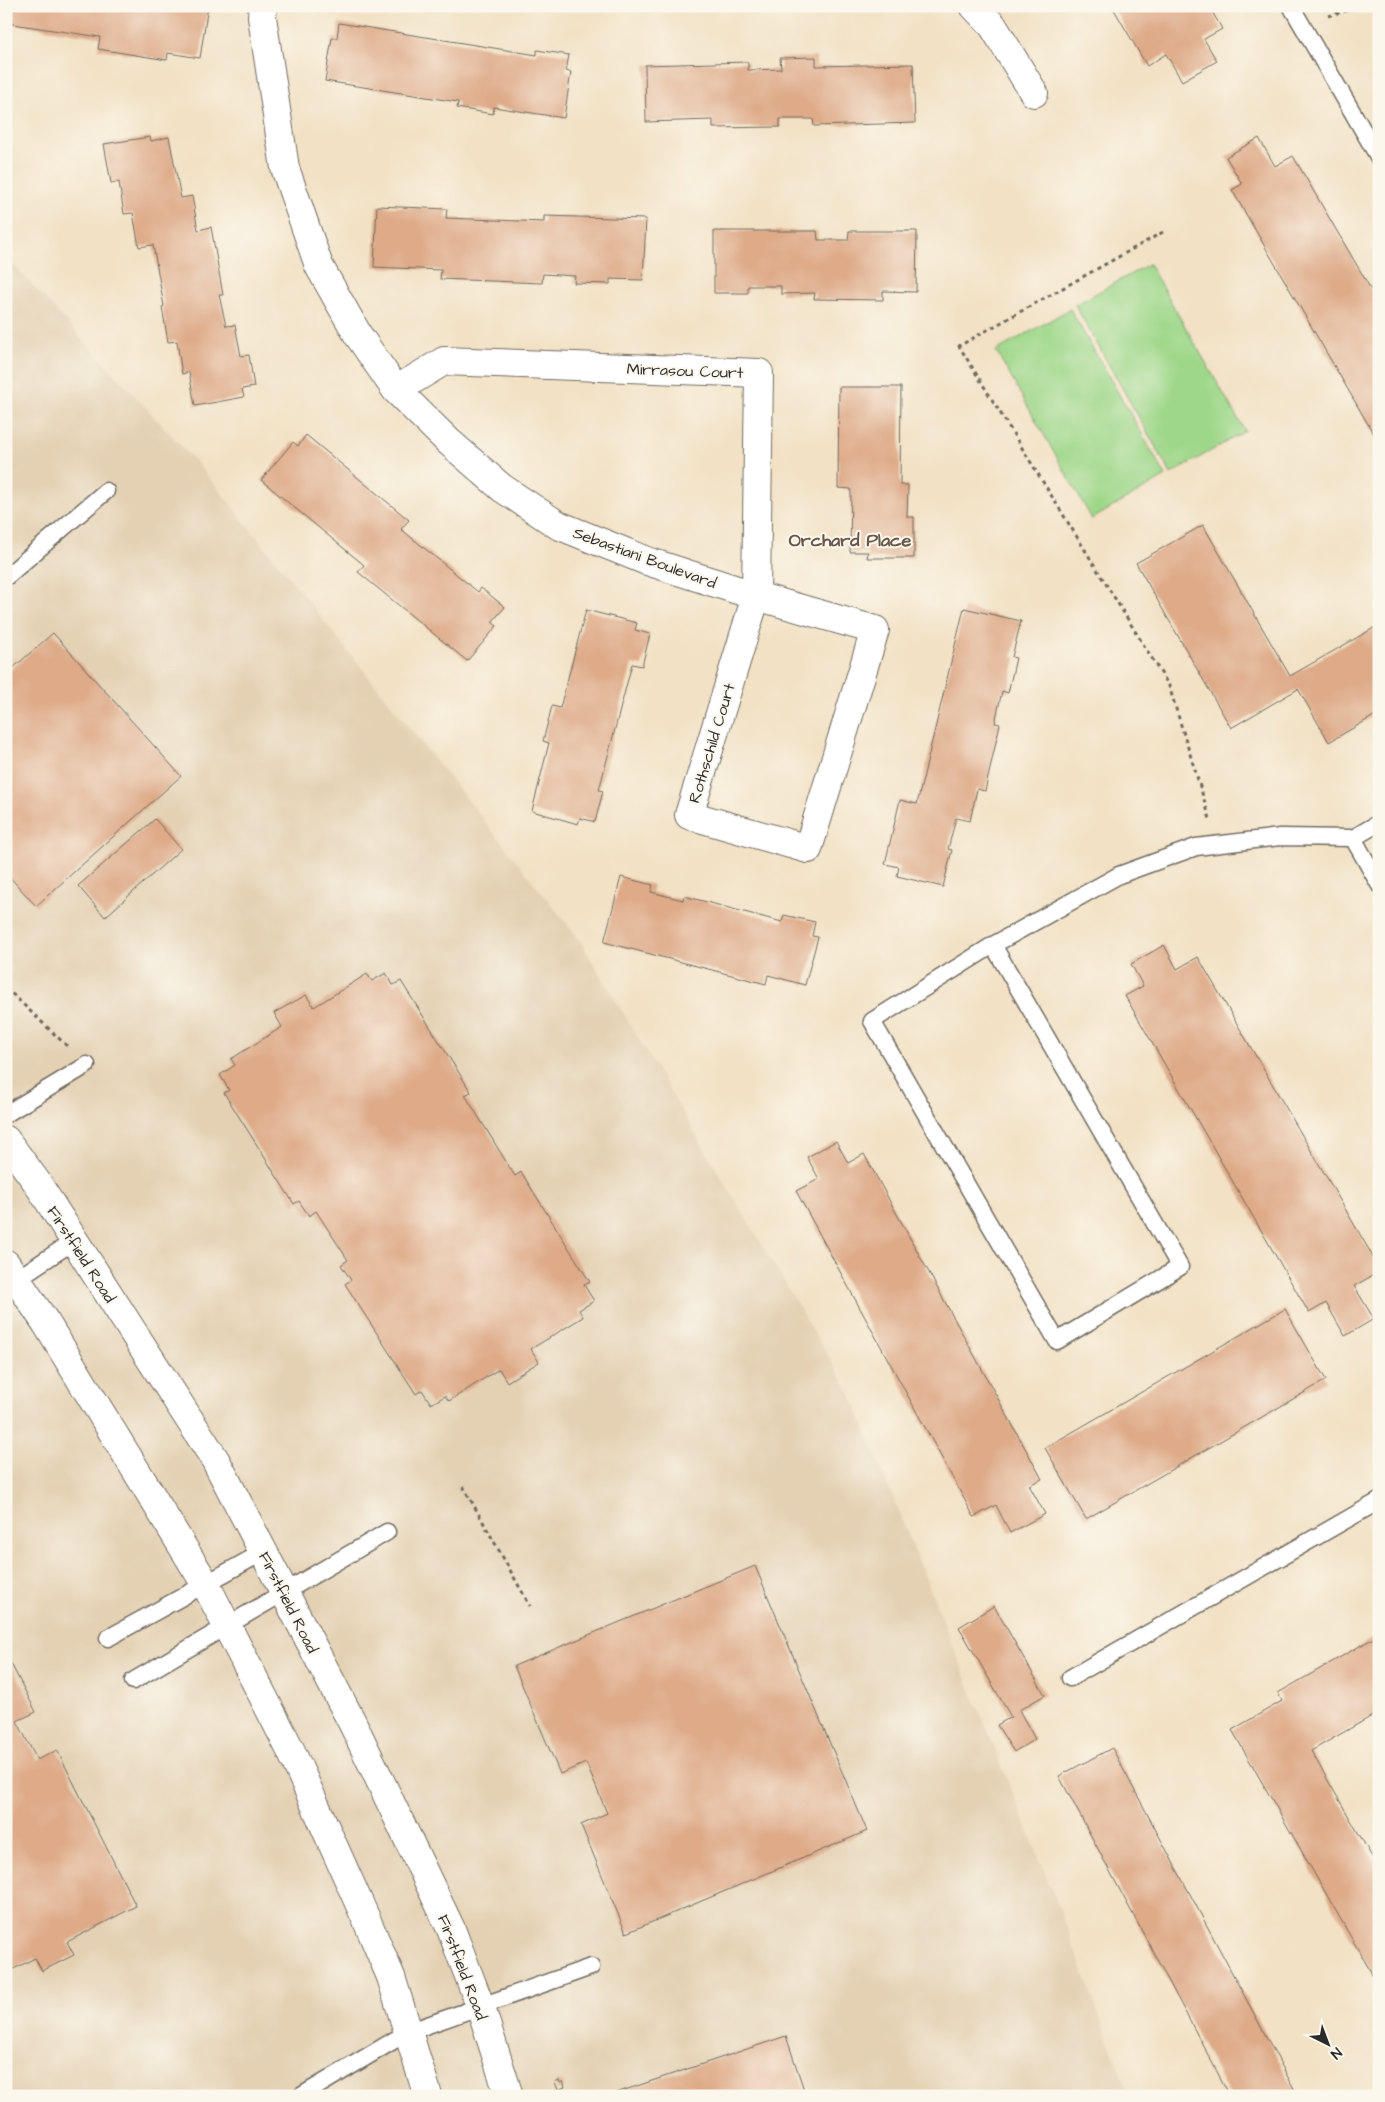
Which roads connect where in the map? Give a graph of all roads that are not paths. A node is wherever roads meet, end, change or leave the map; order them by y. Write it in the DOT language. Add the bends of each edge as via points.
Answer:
graph roads {
  1 [pos="263,6"];
  2 [pos="974,6"];
  3 [pos="1291,6"];
  4 [pos="1034,93"];
  5 [pos="1379,158"];
  6 [pos="396,390"];
  7 [pos="106,491"];
  8 [pos="6,577"];
  9 [pos="756,596"];
  10 [pos="1379,823"];
  11 [pos="1353,838"];
  12 [pos="1379,884"];
  13 [pos="992,945"];
  14 [pos="88,1065"];
  15 [pos="6,1114"];
  16 [pos="6,1140"];
  17 [pos="74,1241"];
  18 [pos="10,1276"];
  19 [pos="1379,1501"];
  20 [pos="387,1532"];
  21 [pos="263,1552"];
  22 [pos="206,1584"];
  23 [pos="284,1594"];
  24 [pos="229,1626"];
  25 [pos="108,1638"];
  26 [pos="1070,1678"];
  27 [pos="133,1681"];
  28 [pos="591,1966"];
  29 [pos="480,2005"];
  30 [pos="408,2032"];
  31 [pos="308,2094"];
  32 [pos="428,2096"];
  33 [pos="509,2096"];
  1 -- 6 [label="street, Sebastiani Boulevard" via="285,168 319,266 358,335"];
  2 -- 4 [label="street" via="993,26"];
  3 -- 5 [label="lane"];
  6 -- 9 [label="street, Sebastiani Boulevard" via="448,442 502,488 558,525 647,561"];
  6 -- 9 [label="street, Mirrasou Court" via="444,361 759,373"];
  7 -- 8 [label="lane"];
  9 -- 9 [label="street, Rothschild Court" via="689,814 808,849 875,630"];
  10 -- 11 [label="lane"];
  11 -- 12 [label="lane"];
  11 -- 13 [label="lane" via="1280,837 1196,847 1119,876"];
  13 -- 13 [label="lane" via="872,1021 1057,1341 1180,1267"];
  14 -- 15 [label="lane"];
  16 -- 17 [label="street, Firstfield Road"];
  17 -- 18 [label="lane"];
  17 -- 21 [label="street, Firstfield Road" via="216,1461"];
  18 -- 22 [label="street" via="46,1323"];
  19 -- 26 [label="lane"];
  20 -- 23 [label="lane"];
  21 -- 22 [label="lane"];
  21 -- 23 [label="street, Firstfield Road"];
  22 -- 24 [label="street"];
  22 -- 25 [label="lane"];
  23 -- 24 [label="lane"];
  23 -- 29 [label="street, Firstfield Road" via="352,1724 451,1929"];
  24 -- 27 [label="lane"];
  24 -- 30 [label="street" via="291,1751 367,1921 391,1977"];
  28 -- 29 [label="lane"];
  29 -- 30 [label="lane"];
  29 -- 33 [label="street, Firstfield Road"];
  30 -- 31 [label="lane"];
  30 -- 32 [label="street"];
}
